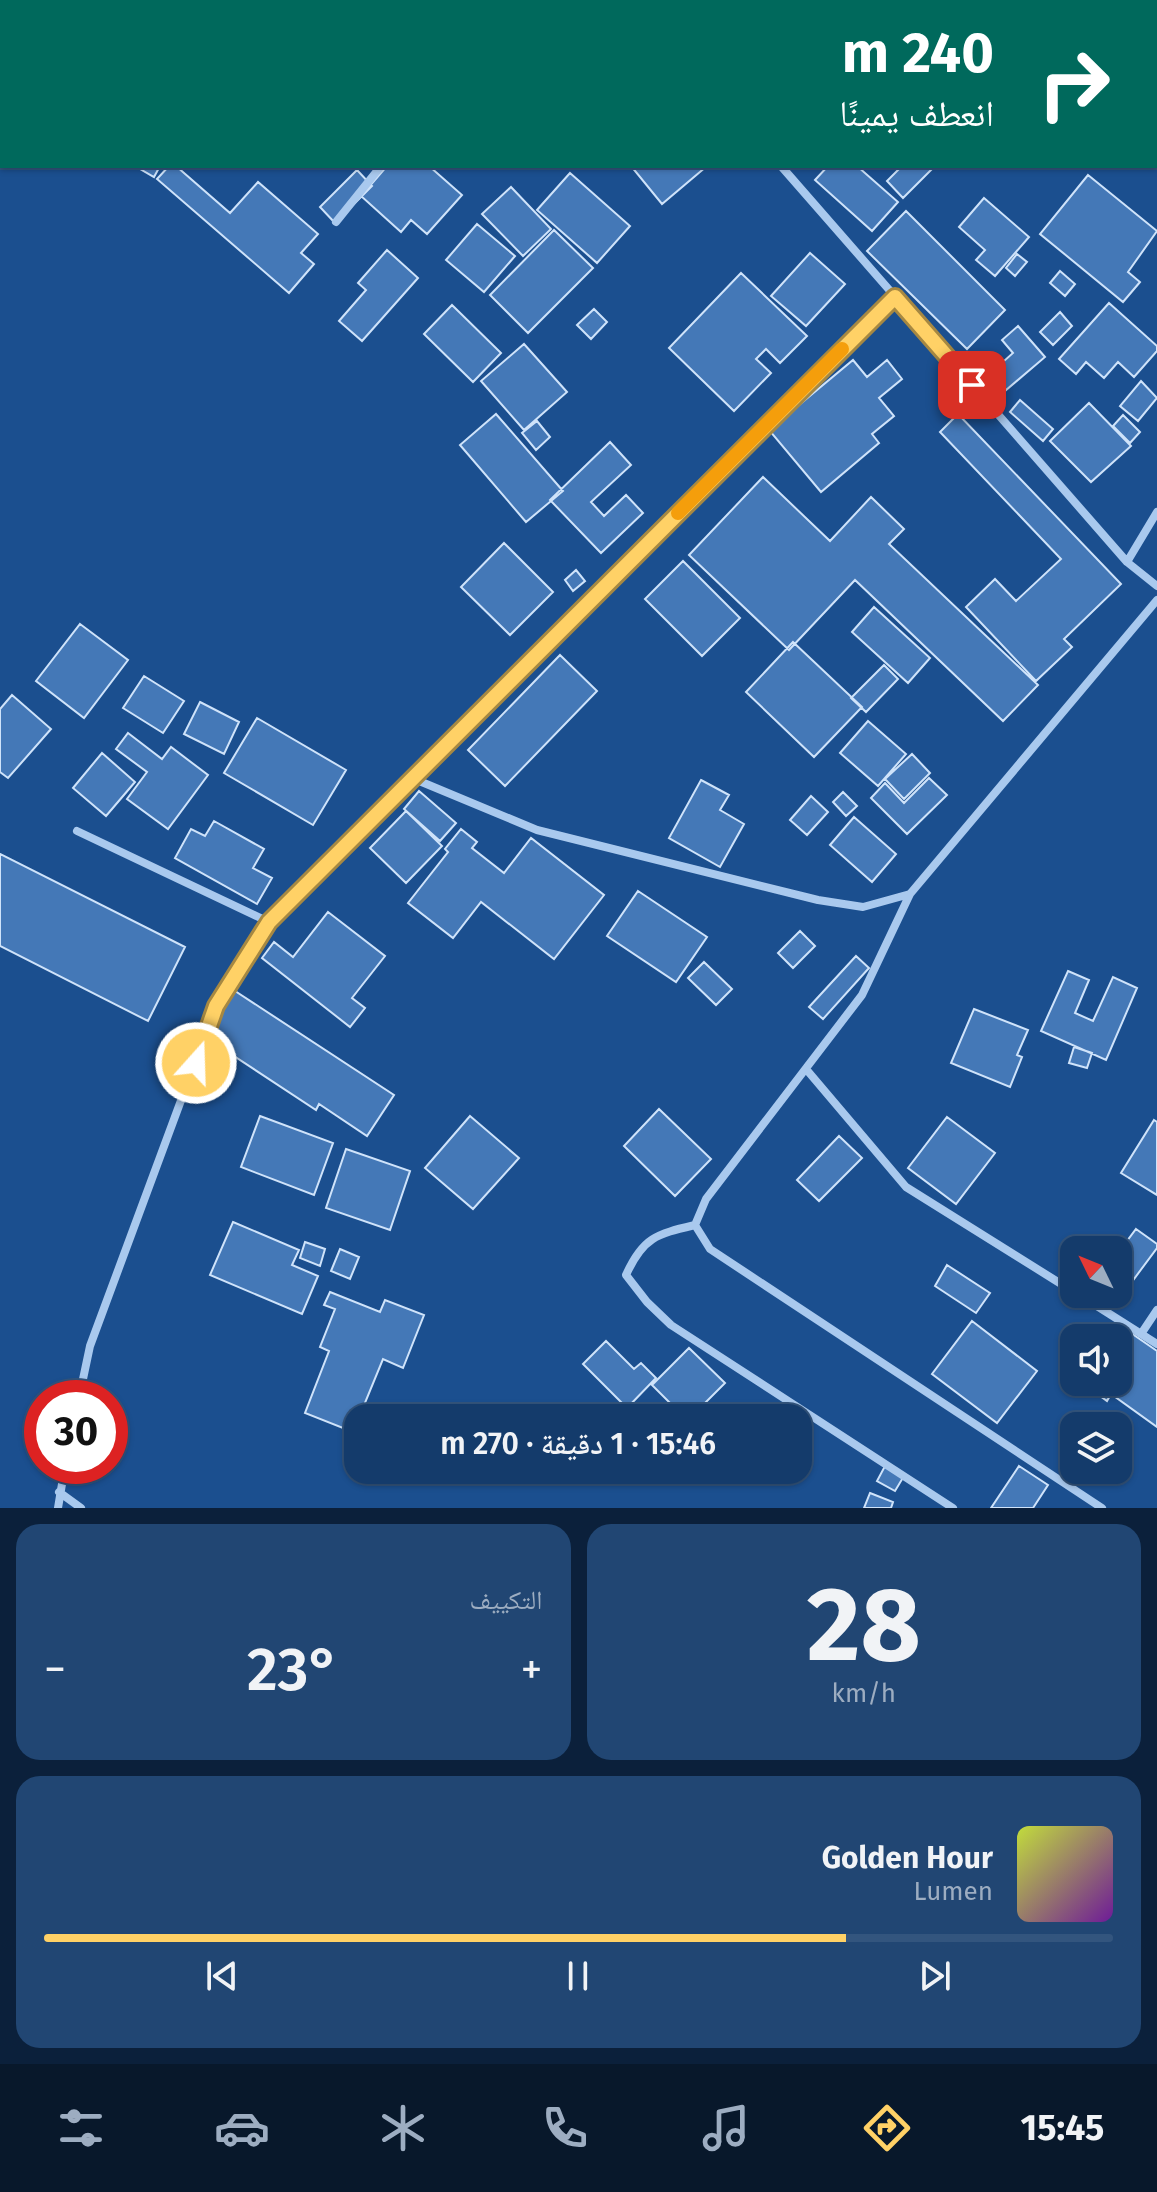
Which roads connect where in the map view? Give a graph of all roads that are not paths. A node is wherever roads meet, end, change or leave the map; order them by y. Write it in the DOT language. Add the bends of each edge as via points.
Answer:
graph roads {
  1 [pos="379,168"];
  2 [pos="783,168"];
  3 [pos="336,222"];
  4 [pos="895,297"];
  5 [pos="1157,512"];
  6 [pos="1127,562"];
  7 [pos="1157,586"];
  8 [pos="1157,600"];
  9 [pos="412,778"];
  10 [pos="77,831"];
  11 [pos="910,894"];
  12 [pos="269,922"];
  13 [pos="806,1069"];
  14 [pos="695,1225"];
  15 [pos="1060,1283"];
  16 [pos="1100,1308"];
  17 [pos="1157,1310"];
  18 [pos="1141,1334"];
  19 [pos="1157,1344"];
  20 [pos="83,1380"];
  21 [pos="61,1484"];
  22 [pos="59,1492"];
  23 [pos="58,1508"];
  24 [pos="81,1508"];
  25 [pos="953,1508"];
  26 [pos="1102,1508"];
  1 -- 3 [label="street"];
  2 -- 4 [label="street"];
  4 -- 6 [label="street"];
  4 -- 9 [label="street"];
  5 -- 6 [label="street"];
  6 -- 7 [label="street"];
  8 -- 11 [label="street"];
  9 -- 11 [label="street" via="537,830 818,900 863,907"];
  9 -- 12 [label="street"];
  10 -- 12 [label="street"];
  11 -- 13 [label="street" via="862,995"];
  12 -- 20 [label="street" via="216,1006 90,1346"];
  13 -- 14 [label="street" via="706,1199"];
  13 -- 15 [label="street" via="906,1187"];
  14 -- 25 [label="street" via="658,1233 636,1251 626,1275 647,1302 671,1325"];
  14 -- 26 [label="street" via="710,1249"];
  16 -- 18 [label="street"];
  17 -- 18 [label="street"];
  18 -- 19 [label="street"];
  21 -- 22 [label="street"];
  22 -- 23 [label="street"];
  22 -- 24 [label="street"];
}
